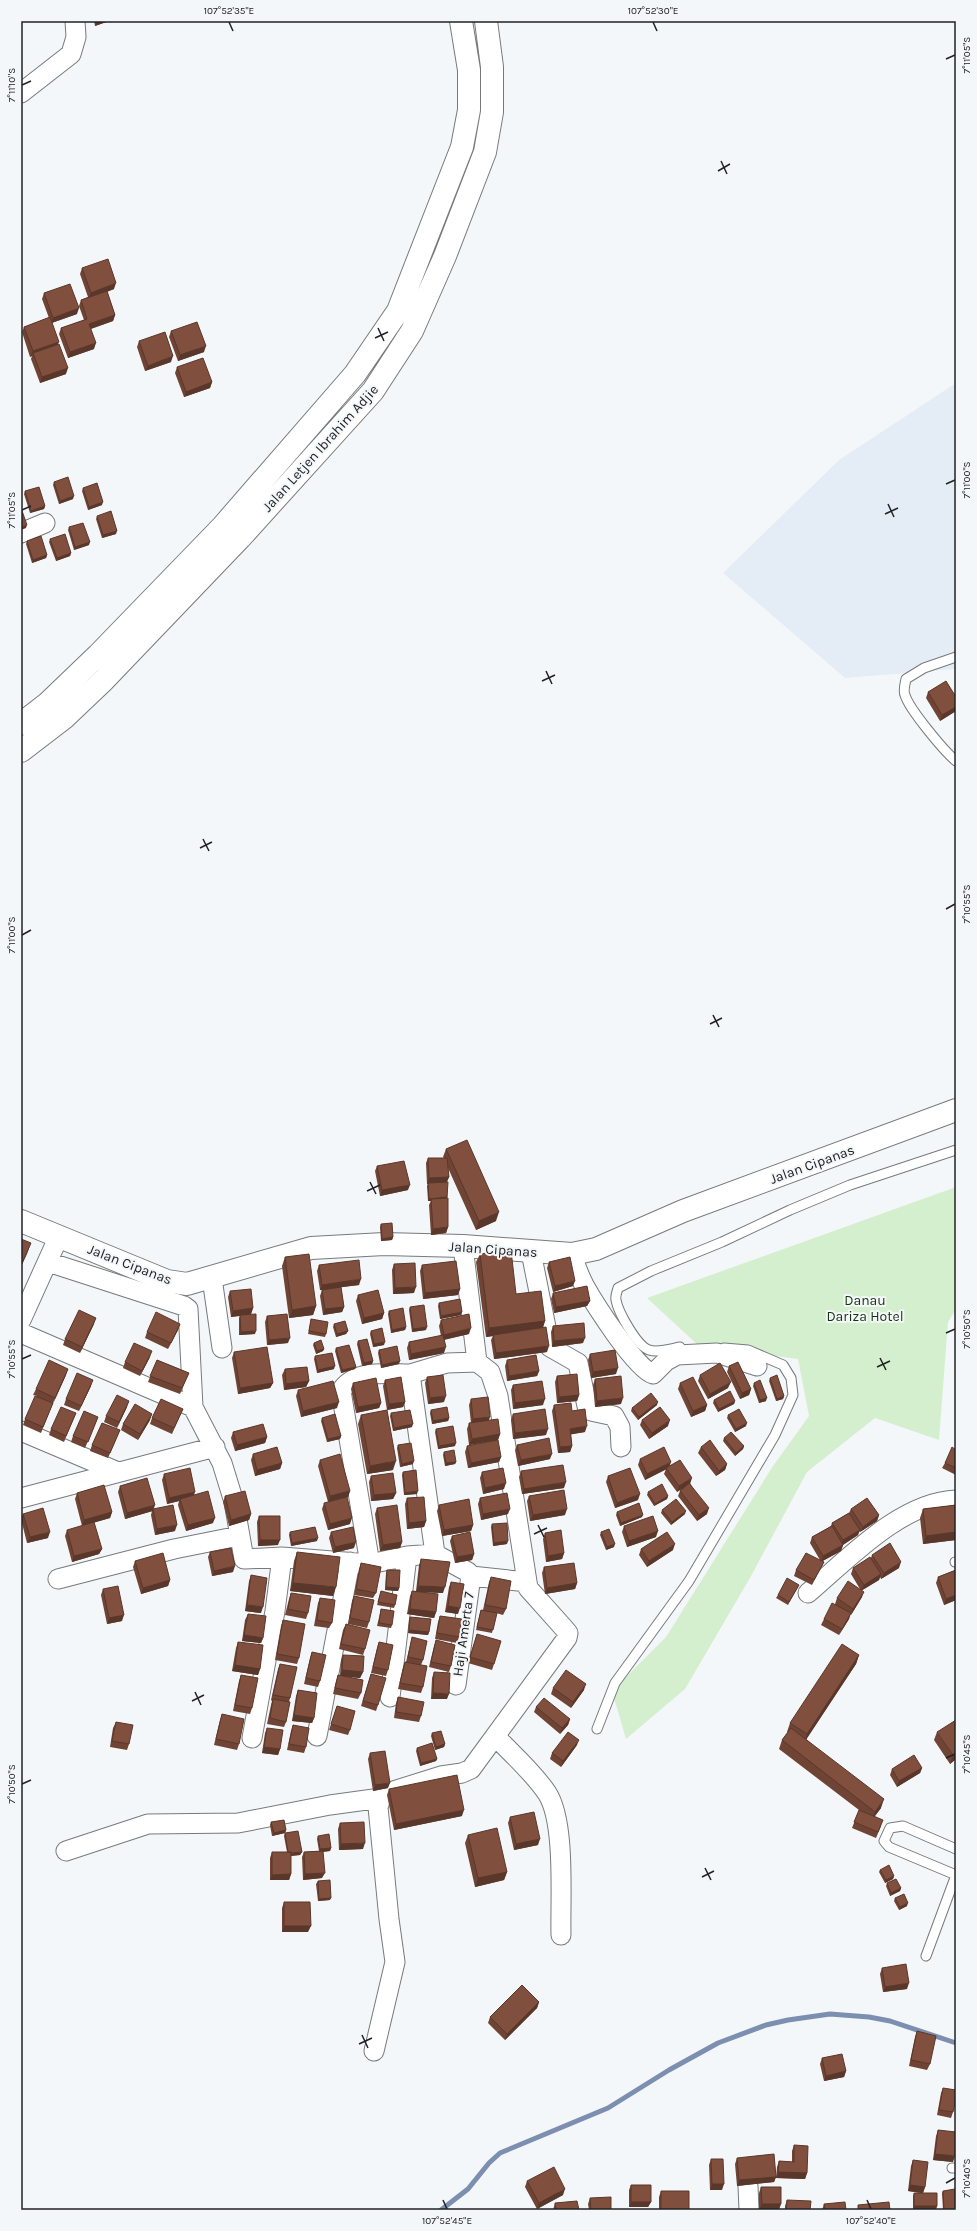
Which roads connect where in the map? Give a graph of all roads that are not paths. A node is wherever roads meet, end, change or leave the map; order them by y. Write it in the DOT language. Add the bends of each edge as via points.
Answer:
graph roads {
  1 [pos="75,21"];
  2 [pos="461,21"];
  3 [pos="486,21"];
  4 [pos="21,93"];
  5 [pos="45,523"];
  6 [pos="21,533"];
  7 [pos="956,656"];
  8 [pos="48,703"];
  9 [pos="64,718"];
  10 [pos="21,724"];
  11 [pos="21,750"];
  12 [pos="956,761"];
  13 [pos="956,1110"];
  14 [pos="956,1150"];
  15 [pos="21,1221"];
  16 [pos="59,1236"];
  17 [pos="463,1246"];
  18 [pos="531,1252"];
  19 [pos="572,1254"];
  20 [pos="48,1262"];
  21 [pos="212,1278"];
  22 [pos="21,1320"];
  23 [pos="21,1333"];
  24 [pos="222,1348"];
  25 [pos="477,1362"];
  26 [pos="757,1366"];
  27 [pos="410,1374"];
  28 [pos="193,1408"];
  29 [pos="21,1431"];
  30 [pos="215,1446"];
  31 [pos="621,1447"];
  32 [pos="118,1472"];
  33 [pos="21,1498"];
  34 [pos="956,1500"];
  35 [pos="239,1536"];
  36 [pos="435,1554"];
  37 [pos="406,1556"];
  38 [pos="282,1558"];
  39 [pos="350,1562"];
  40 [pos="370,1564"];
  41 [pos="471,1576"];
  42 [pos="58,1579"];
  43 [pos="527,1582"];
  44 [pos="808,1593"];
  45 [pos="456,1685"];
  46 [pos="390,1697"];
  47 [pos="597,1729"];
  48 [pos="317,1736"];
  49 [pos="495,1736"];
  50 [pos="252,1738"];
  51 [pos="381,1798"];
  52 [pos="956,1849"];
  53 [pos="66,1851"];
  54 [pos="956,1875"];
  55 [pos="561,1935"];
  56 [pos="926,1956"];
  57 [pos="374,2051"];
  58 [pos="748,2186"];
  59 [pos="749,2210"];
  1 -- 4 [label="street" via="76,37 71,54"];
  2 -- 8 [label="street, Jalan Letjen Ibrahim Adjie" via="469,76 469,110 462,147 398,311 355,374 222,527 98,656"];
  3 -- 9 [label="street, Jalan Letjen Ibrahim Adjie" via="492,67 492,112 485,152 445,256 412,331 373,391 240,538 104,680"];
  5 -- 6 [label="street"];
  7 -- 12 [label="lane" via="924,668 906,679 904,695 947,753"];
  8 -- 9 [label="street"];
  8 -- 10 [label="street, Jalan Letjen Ibrahim Adjie"];
  9 -- 11 [label="street, Jalan Letjen Ibrahim Adjie"];
  13 -- 19 [label="street, Jalan Cipanas" via="683,1212 596,1249"];
  14 -- 47 [label="lane" via="850,1186 790,1210 618,1288 615,1298 618,1308 637,1340 647,1350 655,1352 689,1346 748,1350 783,1364 791,1378 793,1395 775,1435 689,1581 615,1683"];
  15 -- 16 [label="street, Jalan Cipanas"];
  16 -- 20 [label="street"];
  16 -- 21 [label="street, Jalan Cipanas" via="167,1281 187,1284"];
  17 -- 18 [label="street, Jalan Cipanas"];
  17 -- 21 [label="street, Jalan Cipanas" via="384,1244 311,1248 248,1265"];
  17 -- 25 [label="street"];
  18 -- 19 [label="street, Jalan Cipanas"];
  18 -- 31 [label="street" via="550,1347 578,1363 587,1406 591,1411 614,1416 620,1427"];
  19 -- 26 [label="street" via="578,1273 592,1298 635,1360 649,1373 653,1374 677,1355 717,1353"];
  20 -- 22 [label="street"];
  20 -- 28 [label="street" via="188,1309"];
  21 -- 24 [label="street"];
  23 -- 28 [label="street"];
  25 -- 27 [label="street" via="447,1363"];
  25 -- 43 [label="street" via="490,1372 498,1396"];
  27 -- 36 [label="street"];
  27 -- 40 [label="street" via="355,1377 346,1382 341,1391"];
  28 -- 30 [label="street"];
  29 -- 32 [label="street"];
  30 -- 32 [label="street"];
  30 -- 35 [label="street" via="234,1502"];
  32 -- 33 [label="street"];
  34 -- 44 [label="street" via="920,1508 894,1522"];
  35 -- 38 [label="street" via="242,1556 247,1560"];
  35 -- 42 [label="street" via="174,1549"];
  36 -- 37 [label="street"];
  36 -- 41 [label="street, Haji Amerta 7"];
  37 -- 40 [label="street"];
  37 -- 46 [label="street"];
  38 -- 39 [label="street"];
  38 -- 50 [label="street"];
  39 -- 40 [label="street"];
  39 -- 48 [label="street"];
  41 -- 43 [label="street"];
  41 -- 45 [label="street, Haji Amerta 7"];
  43 -- 49 [label="street" via="528,1588 568,1633 568,1638"];
  49 -- 51 [label="street" via="471,1769 387,1792"];
  49 -- 55 [label="street" via="548,1794 555,1813 560,1853"];
  51 -- 53 [label="street" via="238,1823 148,1824"];
  51 -- 57 [label="street" via="378,1807 396,1962"];
  52 -- 54 [label="lane" via="902,1826 890,1828 884,1841 889,1847"];
  54 -- 56 [label="lane"];
  58 -- 59 [label="street"];
}
